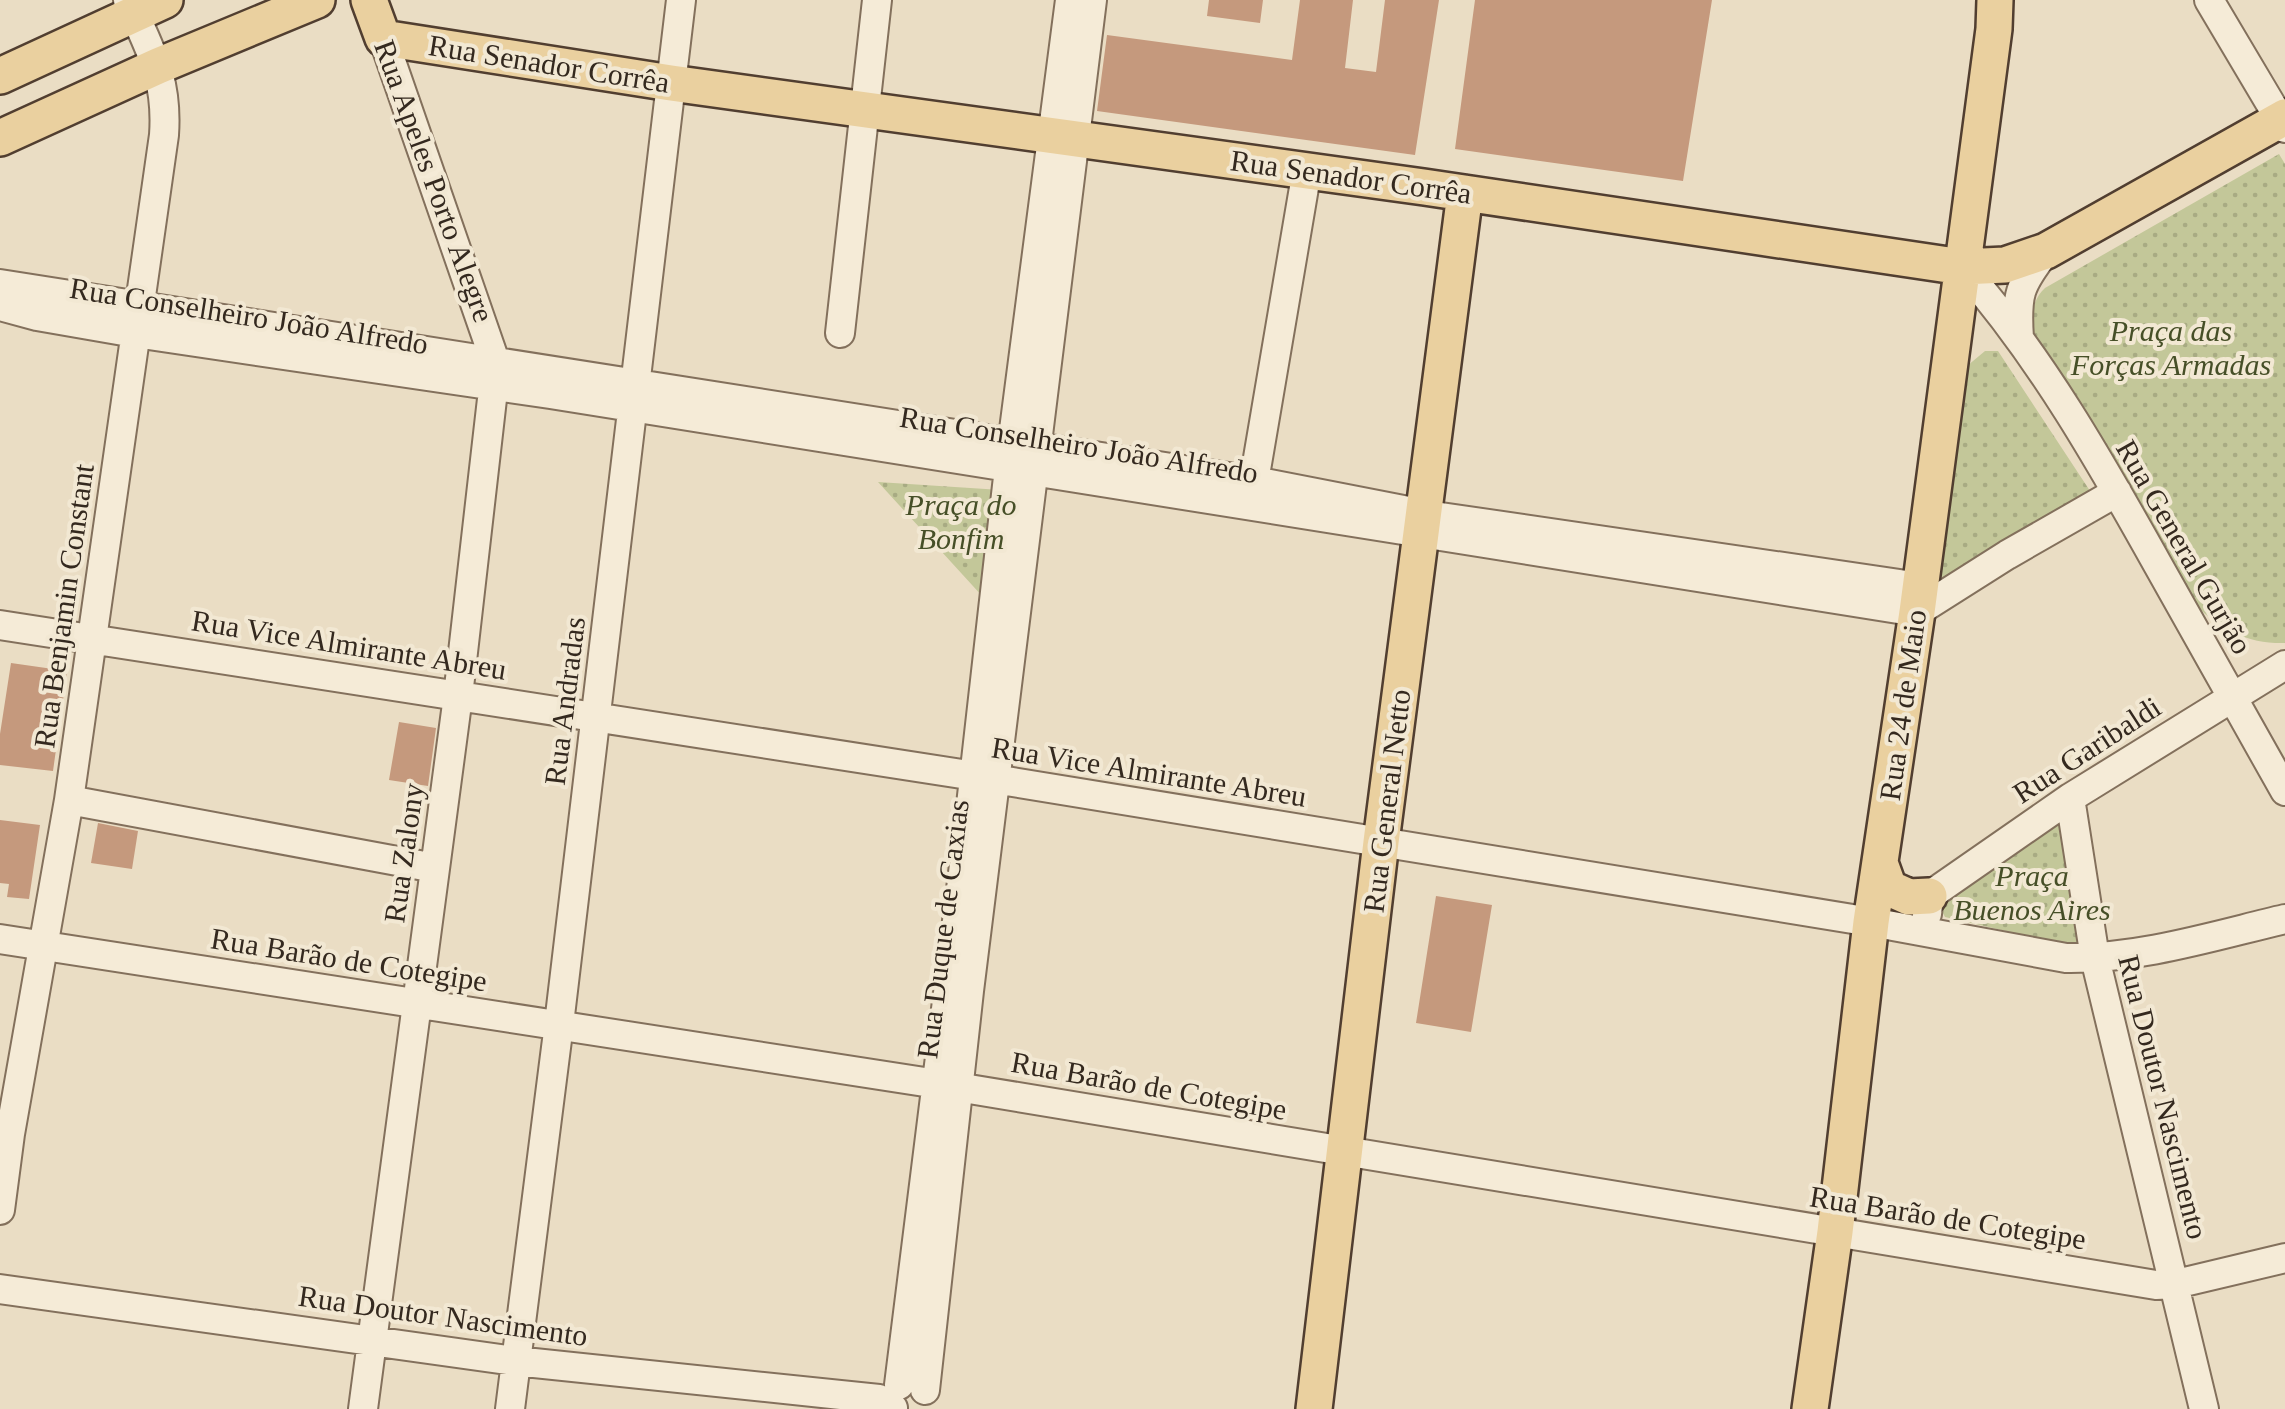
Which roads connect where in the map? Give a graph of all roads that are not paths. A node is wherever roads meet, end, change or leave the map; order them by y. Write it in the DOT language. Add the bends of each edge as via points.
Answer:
graph roads {
  1 [pos="318,0"];
  2 [pos="369,0"];
  3 [pos="681,0"];
  4 [pos="877,0"];
  5 [pos="1070,0"];
  6 [pos="1092,0"];
  7 [pos="1995,0"];
  8 [pos="2210,0"];
  9 [pos="142,5"];
  10 [pos="383,38"];
  11 [pos="158,66"];
  12 [pos="0,76"];
  13 [pos="671,83"];
  14 [pos="865,108"];
  15 [pos="2283,122"];
  16 [pos="1064,136"];
  17 [pos="0,138"];
  18 [pos="1307,170"];
  19 [pos="1465,192"];
  20 [pos="2046,252"];
  21 [pos="1962,268"];
  22 [pos="0,284"];
  23 [pos="0,306"];
  24 [pos="137,320"];
  25 [pos="840,333"];
  26 [pos="2019,339"];
  27 [pos="495,375"];
  28 [pos="633,397"];
  29 [pos="1022,458"];
  30 [pos="1252,492"];
  31 [pos="2117,492"];
  32 [pos="1423,524"];
  33 [pos="1918,599"];
  34 [pos="0,624"];
  35 [pos="92,638"];
  36 [pos="2285,664"];
  37 [pos="458,696"];
  38 [pos="2232,696"];
  39 [pos="596,715"];
  40 [pos="983,778"];
  41 [pos="2285,790"];
  42 [pos="2070,798"];
  43 [pos="69,800"];
  44 [pos="1381,842"];
  45 [pos="1880,863"];
  46 [pos="435,868"];
  47 [pos="1928,896"];
  48 [pos="2285,919"];
  49 [pos="1871,922"];
  50 [pos="1955,937"];
  51 [pos="0,939"];
  52 [pos="45,946"];
  53 [pos="2095,958"];
  54 [pos="417,1003"];
  55 [pos="560,1024"];
  56 [pos="947,1085"];
  57 [pos="1346,1153"];
  58 [pos="0,1210"];
  59 [pos="1835,1232"];
  60 [pos="2285,1258"];
  61 [pos="2176,1284"];
  62 [pos="0,1289"];
  63 [pos="372,1340"];
  64 [pos="515,1360"];
  65 [pos="909,1400"];
  66 [pos="363,1409"];
  67 [pos="510,1409"];
  68 [pos="1314,1409"];
  69 [pos="1810,1409"];
  70 [pos="2204,1409"];
  1 -- 11 [label="main road"];
  2 -- 10 [label="main road, Rua Apeles Porto Alegre"];
  3 -- 13 [label="street, Rua Andradas"];
  4 -- 14 [label="street"];
  5 -- 16 [label="street, Rua Duque de Caxias"];
  6 -- 16 [label="street, Rua Duque de Caxias"];
  7 -- 21 [label="main road, Rua 24 de Maio"];
  8 -- 15 [label="street"];
  9 -- 11 [label="street, Rua Benjamin Constant"];
  9 -- 12 [label="main road"];
  10 -- 13 [label="main road, Rua Senador Corrêa"];
  10 -- 27 [label="street, Rua Apeles Porto Alegre"];
  11 -- 17 [label="main road"];
  11 -- 24 [label="street, Rua Benjamin Constant" via="164,135"];
  13 -- 14 [label="main road, Rua Senador Corrêa"];
  13 -- 28 [label="street, Rua Andradas"];
  14 -- 16 [label="main road, Rua Senador Corrêa"];
  14 -- 25 [label="street"];
  15 -- 20 [label="main road, Rua Senador Corrêa"];
  16 -- 18 [label="main road, Rua Senador Corrêa"];
  16 -- 29 [label="street, Rua Duque de Caxias"];
  18 -- 19 [label="main road, Rua Senador Corrêa"];
  18 -- 30 [label="street"];
  19 -- 21 [label="main road, Rua Senador Corrêa"];
  19 -- 32 [label="main road, Rua General Netto"];
  20 -- 21 [label="main road, Rua Senador Corrêa"];
  20 -- 26 [label="street" via="2023,280"];
  21 -- 26 [label="street, Rua General Gurjão"];
  21 -- 33 [label="main road, Rua 24 de Maio"];
  22 -- 24 [label="street, Rua Conselheiro João Alfredo"];
  23 -- 24 [label="street, Rua Conselheiro João Alfredo" via="38,316"];
  24 -- 27 [label="street, Rua Conselheiro João Alfredo"];
  24 -- 35 [label="street, Rua Benjamin Constant"];
  26 -- 31 [label="street, Rua General Gurjão"];
  27 -- 28 [label="street, Rua Conselheiro João Alfredo"];
  27 -- 37 [label="street, Rua Zalony"];
  28 -- 29 [label="street, Rua Conselheiro João Alfredo"];
  28 -- 39 [label="street, Rua Andradas"];
  29 -- 30 [label="street, Rua Conselheiro João Alfredo"];
  29 -- 40 [label="street, Rua Duque de Caxias"];
  30 -- 32 [label="street, Rua Conselheiro João Alfredo"];
  31 -- 33 [label="street"];
  31 -- 38 [label="street, Rua General Gurjão"];
  32 -- 33 [label="street, Rua Conselheiro João Alfredo"];
  32 -- 44 [label="main road, Rua General Netto"];
  33 -- 45 [label="main road, Rua 24 de Maio"];
  34 -- 35 [label="street, Rua Vice Almirante Abreu"];
  35 -- 37 [label="street, Rua Vice Almirante Abreu"];
  35 -- 43 [label="street, Rua Benjamin Constant"];
  36 -- 38 [label="street, Rua Garibaldi"];
  37 -- 39 [label="street, Rua Vice Almirante Abreu"];
  37 -- 46 [label="street, Rua Zalony"];
  38 -- 41 [label="street, Rua General Gurjão"];
  38 -- 42 [label="street, Rua Garibaldi"];
  39 -- 40 [label="street, Rua Vice Almirante Abreu"];
  39 -- 55 [label="street, Rua Andradas"];
  40 -- 44 [label="street, Rua Vice Almirante Abreu"];
  40 -- 56 [label="street, Rua Duque de Caxias"];
  42 -- 47 [label="street, Rua Garibaldi"];
  42 -- 53 [label="street, Rua Doutor Nascimento"];
  43 -- 46 [label="street"];
  43 -- 52 [label="street, Rua Benjamin Constant"];
  44 -- 49 [label="street, Rua Vice Almirante Abreu"];
  44 -- 57 [label="main road, Rua General Netto"];
  45 -- 47 [label="main road" via="1889,888"];
  45 -- 49 [label="main road, Rua 24 de Maio"];
  46 -- 54 [label="street, Rua Zalony"];
  47 -- 50 [label="street" via="1928,921"];
  48 -- 53 [label="street, Rua Vice Almirante Abreu"];
  49 -- 50 [label="street, Rua Vice Almirante Abreu"];
  49 -- 59 [label="main road, Rua 24 de Maio"];
  50 -- 53 [label="street, Rua Vice Almirante Abreu"];
  51 -- 52 [label="street, Rua Barão de Cotegipe"];
  52 -- 54 [label="street, Rua Barão de Cotegipe"];
  52 -- 58 [label="street, Rua Benjamin Constant"];
  53 -- 61 [label="street, Rua Doutor Nascimento"];
  54 -- 55 [label="street, Rua Barão de Cotegipe"];
  54 -- 63 [label="street, Rua Zalony"];
  55 -- 56 [label="street, Rua Barão de Cotegipe"];
  55 -- 64 [label="street, Rua Andradas"];
  56 -- 57 [label="street, Rua Barão de Cotegipe"];
  56 -- 65 [label="street, Rua Duque de Caxias"];
  57 -- 59 [label="street, Rua Barão de Cotegipe"];
  57 -- 68 [label="main road, Rua General Netto"];
  59 -- 61 [label="street, Rua Barão de Cotegipe"];
  59 -- 69 [label="main road, Rua 24 de Maio"];
  60 -- 61 [label="street, Rua Barão de Cotegipe"];
  61 -- 70 [label="street, Rua Doutor Nascimento"];
  62 -- 63 [label="street, Rua Doutor Nascimento"];
  63 -- 64 [label="street, Rua Doutor Nascimento"];
  63 -- 66 [label="street, Rua Zalony"];
  64 -- 65 [label="street, Rua Doutor Nascimento"];
  64 -- 67 [label="street, Rua Andradas"];
}
